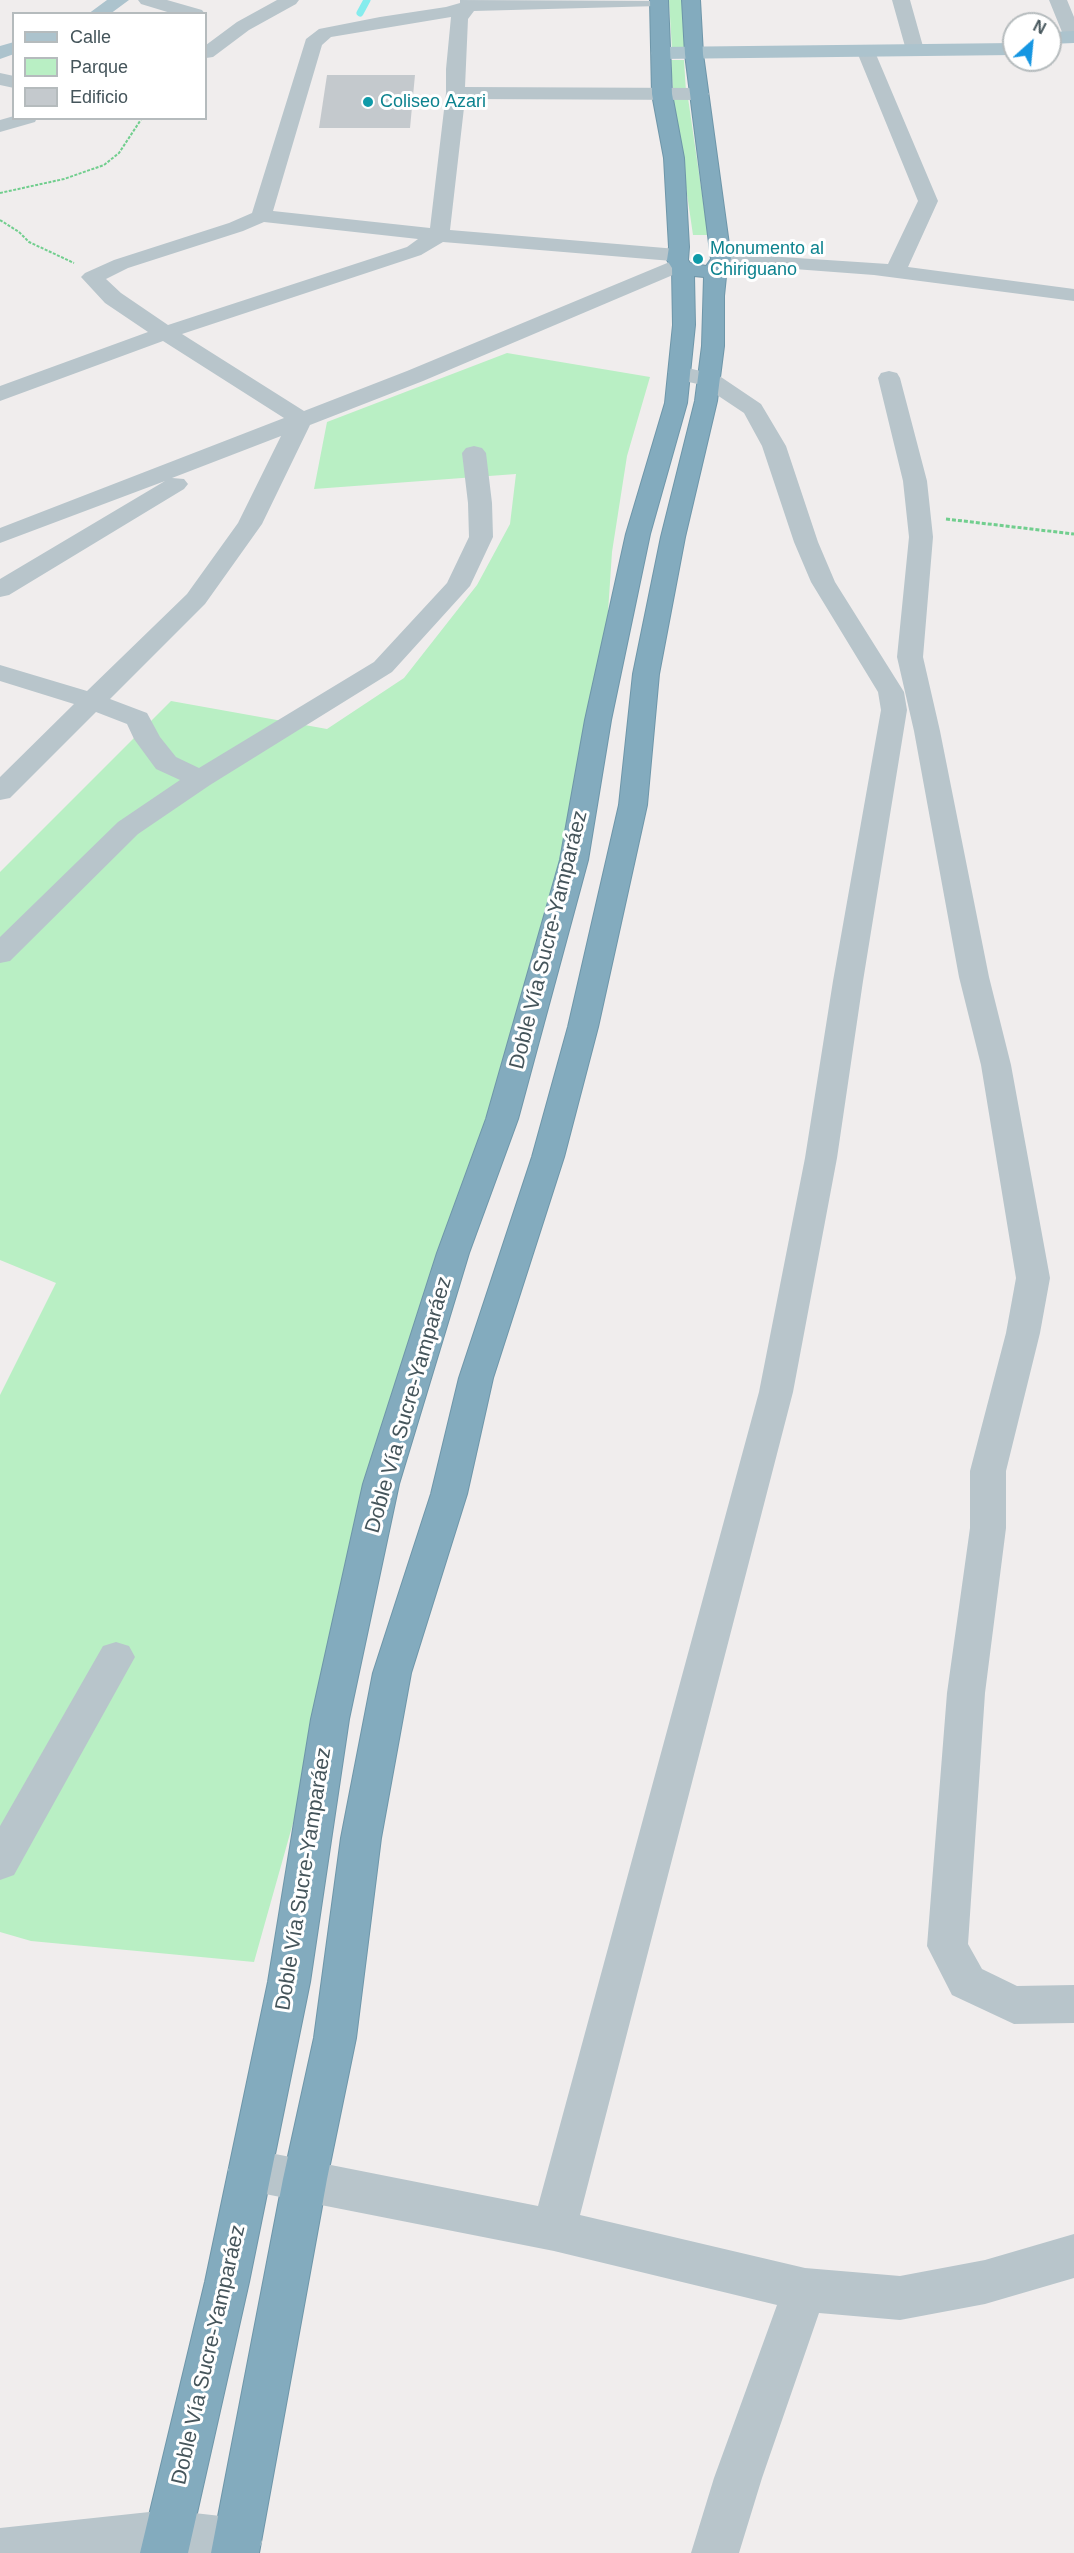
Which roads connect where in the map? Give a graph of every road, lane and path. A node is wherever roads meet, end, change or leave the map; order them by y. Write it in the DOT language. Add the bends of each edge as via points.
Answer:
graph roads {
  1 [pos="120,0"];
  2 [pos="147,0"];
  3 [pos="290,0"];
  4 [pos="691,0"];
  5 [pos="901,0"];
  6 [pos="1058,0"];
  7 [pos="659,1"];
  8 [pos="469,3"];
  9 [pos="100,12"];
  10 [pos="189,12"];
  11 [pos="215,19"];
  12 [pos="243,26"];
  13 [pos="1074,37"];
  14 [pos="1002,41"];
  15 [pos="1002,49"];
  16 [pos="915,50"];
  17 [pos="207,52"];
  18 [pos="866,52"];
  19 [pos="660,53"];
  20 [pos="694,54"];
  21 [pos="456,93"];
  22 [pos="662,94"];
  23 [pos="699,94"];
  24 [pos="21,120"];
  25 [pos="141,120"];
  26 [pos="0,126"];
  27 [pos="0,193"];
  28 [pos="261,216"];
  29 [pos="0,220"];
  30 [pos="439,235"];
  31 [pos="718,258"];
  32 [pos="680,259"];
  33 [pos="895,272"];
  34 [pos="92,277"];
  35 [pos="1074,295"];
  36 [pos="165,333"];
  37 [pos="694,376"];
  38 [pos="889,378"];
  39 [pos="0,394"];
  40 [pos="301,419"];
  41 [pos="474,453"];
  42 [pos="200,458"];
  43 [pos="919,516"];
  44 [pos="1074,534"];
  45 [pos="0,536"];
  46 [pos="0,590"];
  47 [pos="0,673"];
  48 [pos="905,694"];
  49 [pos="92,701"];
  50 [pos="200,778"];
  51 [pos="0,792"];
  52 [pos="0,954"];
  53 [pos="116,1657"];
  54 [pos="0,1863"];
  55 [pos="1074,2004"];
  56 [pos="250,2170"];
  57 [pos="305,2179"];
  58 [pos="554,2230"];
  59 [pos="1074,2256"];
  60 [pos="805,2290"];
  61 [pos="166,2543"];
  62 [pos="236,2548"];
  63 [pos="0,2552"];
  64 [pos="715,2553"];
  1 -- 9 [label="main road"];
  2 -- 10 [label="street"];
  3 -- 12 [label="street"];
  4 -- 20 [label="highway, Doble Vía Sucre-Yamparáez"];
  5 -- 16 [label="street"];
  6 -- 13 [label="street"];
  7 -- 8 [label="street"];
  7 -- 19 [label="highway, Doble Vía Sucre-Yamparáez"];
  8 -- 21 [label="street" via="459,18"];
  8 -- 28 [label="street" via="448,12 325,33 313,43"];
  11 -- 12 [label="street"];
  12 -- 17 [label="street"];
  14 -- 16 [label="main road"];
  15 -- 16 [label="main road"];
  16 -- 18 [label="main road"];
  18 -- 20 [label="main road"];
  18 -- 33 [label="street" via="928,201"];
  19 -- 20 [label="main road"];
  19 -- 22 [label="highway, Doble Vía Sucre-Yamparáez"];
  20 -- 23 [label="highway, Doble Vía Sucre-Yamparáez"];
  21 -- 22 [label="street"];
  21 -- 30 [label="street"];
  22 -- 23 [label="street"];
  22 -- 32 [label="highway, Doble Vía Sucre-Yamparáez" via="674,158"];
  23 -- 31 [label="highway, Doble Vía Sucre-Yamparáez"];
  24 -- 26 [label="street"];
  25 -- 27 [label="path" via="119,153 104,165 64,179"];
  28 -- 30 [label="street"];
  28 -- 34 [label="street"];
  29 -- 34 [label="path" via="29,242 72,262"];
  30 -- 32 [label="street"];
  30 -- 36 [label="street" via="414,251"];
  31 -- 32 [label="highway" via="702,271"];
  31 -- 32 [label="highway" via="700,242 689,242"];
  31 -- 33 [label="street"];
  31 -- 37 [label="highway, Doble Vía Sucre-Yamparáez" via="713,346"];
  32 -- 37 [label="highway, Doble Vía Sucre-Yamparáez" via="684,325"];
  32 -- 40 [label="street" via="416,376"];
  33 -- 35 [label="street"];
  34 -- 36 [label="street" via="113,298"];
  36 -- 39 [label="street"];
  36 -- 40 [label="street"];
  37 -- 48 [label="street" via="753,409 774,446 823,582"];
  37 -- 56 [label="highway, Doble Vía Sucre-Yamparáez" via="676,403 638,534 598,720 574,860 543,979 502,1119 453,1253 381,1484 330,1719 289,1982"];
  37 -- 57 [label="highway, Doble Vía Sucre-Yamparáez" via="673,537 646,674 633,805 583,1027 548,1157 476,1378 448,1494 392,1673 361,1838 334,2038"];
  38 -- 43 [label="street" via="915,481"];
  40 -- 42 [label="street"];
  40 -- 49 [label="street" via="250,524 196,599"];
  41 -- 50 [label="street" via="481,537 458,586 383,667"];
  42 -- 45 [label="street"];
  42 -- 46 [label="street" via="182,481"];
  43 -- 44 [label="path"];
  43 -- 48 [label="street" via="921,537"];
  47 -- 49 [label="street"];
  48 -- 55 [label="street" via="996,1065 1033,1278 988,1471 988,1528 966,1693 947,1946 967,1982 1014,2005"];
  48 -- 58 [label="street" via="894,710 821,1158 776,1392"];
  49 -- 50 [label="street" via="138,719 147,739 166,763"];
  49 -- 51 [label="street"];
  50 -- 52 [label="street" via="128,828"];
  53 -- 54 [label="street"];
  56 -- 57 [label="street"];
  56 -- 61 [label="highway, Doble Vía Sucre-Yamparáez"];
  57 -- 58 [label="street"];
  57 -- 62 [label="highway, Doble Vía Sucre-Yamparáez"];
  58 -- 60 [label="street"];
  59 -- 60 [label="street" via="985,2283 900,2298"];
  60 -- 64 [label="street"];
  61 -- 62 [label="street"];
  61 -- 63 [label="street"];
}
